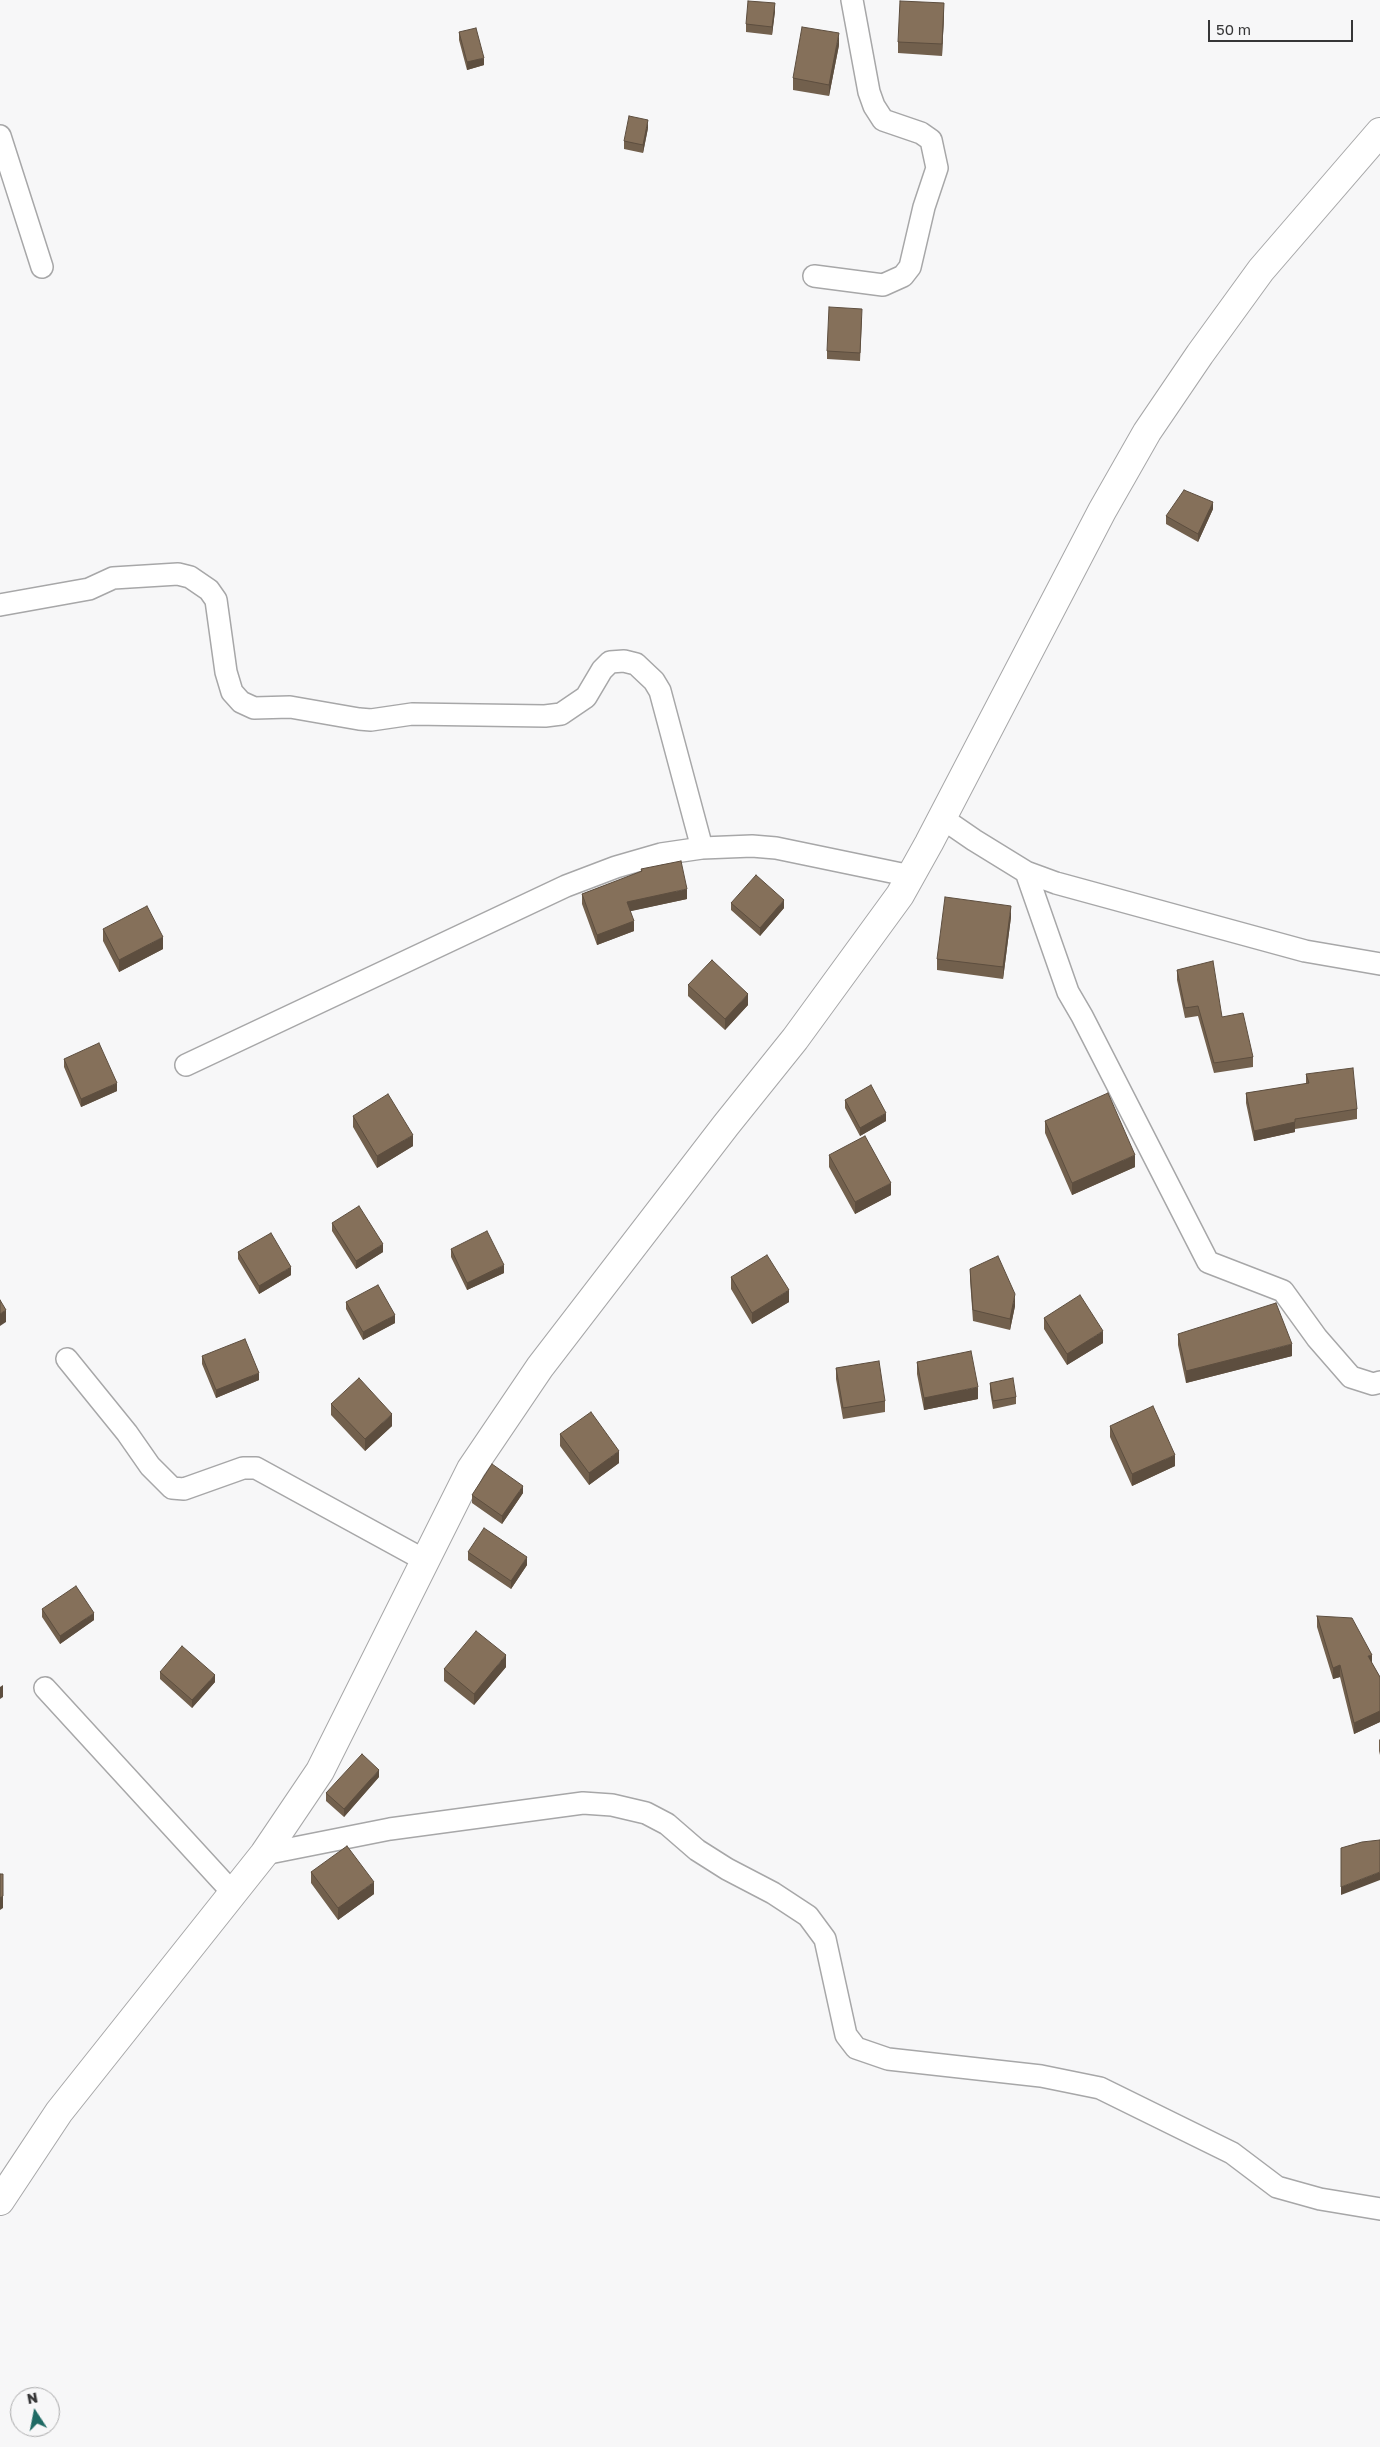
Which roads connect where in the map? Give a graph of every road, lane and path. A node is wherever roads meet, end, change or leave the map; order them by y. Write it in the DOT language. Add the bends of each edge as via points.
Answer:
graph roads {
  1 [pos="852,0"];
  2 [pos="1380,132"];
  3 [pos="0,136"];
  4 [pos="42,267"];
  5 [pos="814,276"];
  6 [pos="0,605"];
  7 [pos="942,818"];
  8 [pos="702,848"];
  9 [pos="1026,872"];
  10 [pos="910,876"];
  11 [pos="1380,964"];
  12 [pos="186,1066"];
  13 [pos="67,1359"];
  14 [pos="1380,1382"];
  15 [pos="426,1561"];
  16 [pos="46,1688"];
  17 [pos="264,1854"];
  18 [pos="233,1893"];
  19 [pos="0,2201"];
  20 [pos="1380,2209"];
  1 -- 5 [label="street" via="874,106 883,120 921,133 931,140 937,168 924,206 910,267 903,276 883,285"];
  2 -- 7 [label="street" via="1261,270 1148,432 1102,511"];
  3 -- 4 [label="street"];
  6 -- 8 [label="street" via="89,589 113,578 190,576 209,590 216,600 226,672 232,692 241,702 254,708 290,707 359,719 412,714 561,714 586,697 610,662 636,664 660,691"];
  7 -- 9 [label="street"];
  7 -- 10 [label="street"];
  8 -- 10 [label="street" via="776,848"];
  8 -- 12 [label="street" via="661,854 566,886"];
  9 -- 11 [label="street" via="1305,951"];
  9 -- 14 [label="street" via="1068,992 1208,1262 1282,1291 1351,1377 1373,1384"];
  10 -- 15 [label="street" via="865,945 795,1039 540,1367 471,1469"];
  13 -- 15 [label="street" via="150,1466 172,1488 184,1489 243,1468 256,1468"];
  15 -- 17 [label="street" via="320,1771"];
  16 -- 18 [label="street"];
  17 -- 18 [label="street"];
  17 -- 20 [label="street" via="390,1829 584,1803 646,1813 667,1824 720,1865 808,1916 825,1939 846,2035 856,2048 888,2059 1041,2076 1100,2088 1232,2153 1277,2187 1320,2200"];
  18 -- 19 [label="street" via="59,2112"];
}
